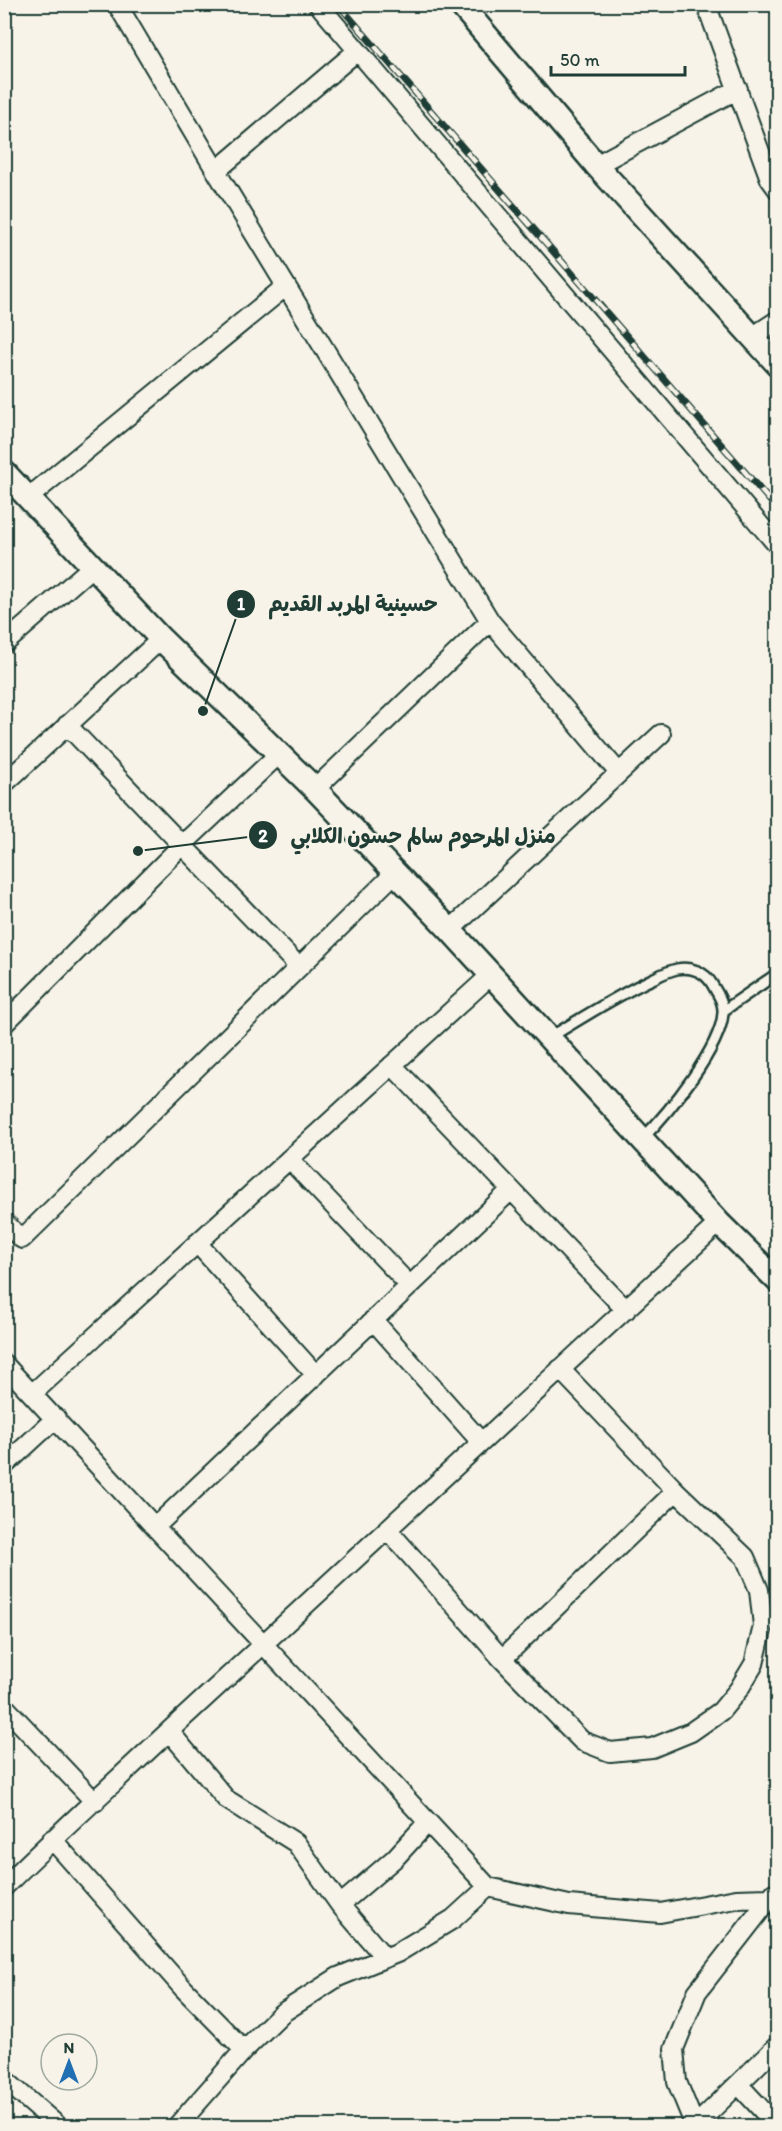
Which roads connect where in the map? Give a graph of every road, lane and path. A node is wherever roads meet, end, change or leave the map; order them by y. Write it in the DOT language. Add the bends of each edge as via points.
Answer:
graph roads {
  1 [pos="117,4"];
  2 [pos="318,4"];
  3 [pos="460,4"];
  4 [pos="706,4"];
  5 [pos="357,51"];
  6 [pos="738,89"];
  7 [pos="596,165"];
  8 [pos="216,171"];
  9 [pos="777,190"];
  10 [pos="286,286"];
  11 [pos="777,320"];
  12 [pos="752,337"];
  13 [pos="777,365"];
  14 [pos="4,472"];
  15 [pos="28,498"];
  16 [pos="777,546"];
  17 [pos="93,566"];
  18 [pos="490,621"];
  19 [pos="6,639"];
  20 [pos="160,639"];
  21 [pos="67,725"];
  22 [pos="661,734"];
  23 [pos="279,754"];
  24 [pos="9,771"];
  25 [pos="619,774"];
  26 [pos="315,789"];
  27 [pos="182,845"];
  28 [pos="395,873"];
  29 [pos="450,930"];
  30 [pos="298,967"];
  31 [pos="777,973"];
  32 [pos="491,975"];
  33 [pos="723,1011"];
  34 [pos="4,1024"];
  35 [pos="549,1038"];
  36 [pos="392,1065"];
  37 [pos="642,1139"];
  38 [pos="289,1159"];
  39 [pos="511,1190"];
  40 [pos="4,1222"];
  41 [pos="719,1223"];
  42 [pos="197,1243"];
  43 [pos="777,1281"];
  44 [pos="410,1286"];
  45 [pos="626,1310"];
  46 [pos="373,1320"];
  47 [pos="4,1364"];
  48 [pos="560,1369"];
  49 [pos="316,1375"];
  50 [pos="33,1393"];
  51 [pos="56,1418"];
  52 [pos="481,1442"];
  53 [pos="4,1466"];
  54 [pos="676,1491"];
  55 [pos="156,1526"];
  56 [pos="387,1529"];
  57 [pos="264,1643"];
  58 [pos="502,1659"];
  59 [pos="4,1706"];
  60 [pos="168,1731"];
  61 [pos="95,1802"];
  62 [pos="428,1822"];
  63 [pos="52,1839"];
  64 [pos="4,1887"];
  65 [pos="488,1887"];
  66 [pos="773,1894"];
  67 [pos="340,1905"];
  68 [pos="385,1958"];
  69 [pos="777,2045"];
  70 [pos="244,2050"];
  71 [pos="4,2079"];
  72 [pos="738,2084"];
  73 [pos="695,2126"];
  74 [pos="58,2127"];
  75 [pos="177,2127"];
  76 [pos="777,2127"];
  1 -- 8 [label="street"];
  2 -- 5 [label="street"];
  3 -- 7 [label="street"];
  4 -- 6 [label="street"];
  5 -- 8 [label="street"];
  5 -- 16 [label="street"];
  6 -- 7 [label="street"];
  6 -- 9 [label="street"];
  7 -- 12 [label="street"];
  8 -- 10 [label="street"];
  10 -- 15 [label="street"];
  10 -- 18 [label="street"];
  11 -- 12 [label="street"];
  12 -- 13 [label="street"];
  14 -- 15 [label="street"];
  15 -- 17 [label="street"];
  17 -- 19 [label="street"];
  17 -- 20 [label="street"];
  18 -- 25 [label="street"];
  18 -- 26 [label="street"];
  20 -- 21 [label="street"];
  20 -- 23 [label="street"];
  21 -- 24 [label="street"];
  21 -- 27 [label="street"];
  22 -- 25 [label="street"];
  23 -- 26 [label="street"];
  23 -- 27 [label="street"];
  25 -- 29 [label="street"];
  26 -- 28 [label="street"];
  27 -- 30 [label="street"];
  27 -- 34 [label="street"];
  28 -- 29 [label="street"];
  28 -- 30 [label="street"];
  29 -- 32 [label="street"];
  30 -- 40 [label="street" via="22,1239"];
  31 -- 33 [label="lane"];
  32 -- 35 [label="street"];
  32 -- 36 [label="street"];
  33 -- 35 [label="lane" via="721,998 708,978 692,968 676,969 606,1003"];
  33 -- 37 [label="lane" via="721,1029 698,1070 665,1116"];
  35 -- 37 [label="street"];
  36 -- 38 [label="street"];
  36 -- 39 [label="street"];
  37 -- 41 [label="street"];
  38 -- 42 [label="street"];
  38 -- 44 [label="street"];
  39 -- 44 [label="street"];
  39 -- 45 [label="street"];
  41 -- 43 [label="street"];
  41 -- 45 [label="street"];
  42 -- 49 [label="street"];
  42 -- 50 [label="street"];
  44 -- 46 [label="street"];
  45 -- 48 [label="street"];
  46 -- 49 [label="street"];
  46 -- 52 [label="street"];
  47 -- 50 [label="street"];
  48 -- 52 [label="street"];
  48 -- 54 [label="street"];
  49 -- 55 [label="street"];
  50 -- 51 [label="street"];
  51 -- 53 [label="street"];
  51 -- 55 [label="street"];
  52 -- 56 [label="street"];
  54 -- 58 [label="street"];
  54 -- 58 [label="street" via="745,1557 759,1590 763,1626 754,1664 721,1711 691,1732 652,1748 610,1752 582,1741"];
  55 -- 57 [label="street"];
  56 -- 57 [label="street"];
  56 -- 58 [label="street"];
  57 -- 60 [label="street"];
  57 -- 62 [label="street"];
  59 -- 61 [label="street"];
  60 -- 61 [label="street"];
  60 -- 67 [label="street" via="226,1799 297,1843"];
  61 -- 63 [label="street"];
  62 -- 65 [label="street"];
  62 -- 67 [label="street" via="395,1858"];
  63 -- 64 [label="street"];
  63 -- 70 [label="street" via="183,1988"];
  65 -- 66 [label="street" via="569,1905 660,1913"];
  65 -- 68 [label="street" via="453,1919"];
  66 -- 73 [label="street" via="697,1992 674,2049 677,2082"];
  67 -- 68 [label="street"];
  68 -- 70 [label="street" via="338,1977 282,2013"];
  69 -- 72 [label="street"];
  70 -- 75 [label="street"];
  71 -- 74 [label="street"];
  72 -- 73 [label="street"];
  72 -- 76 [label="street"];
}
